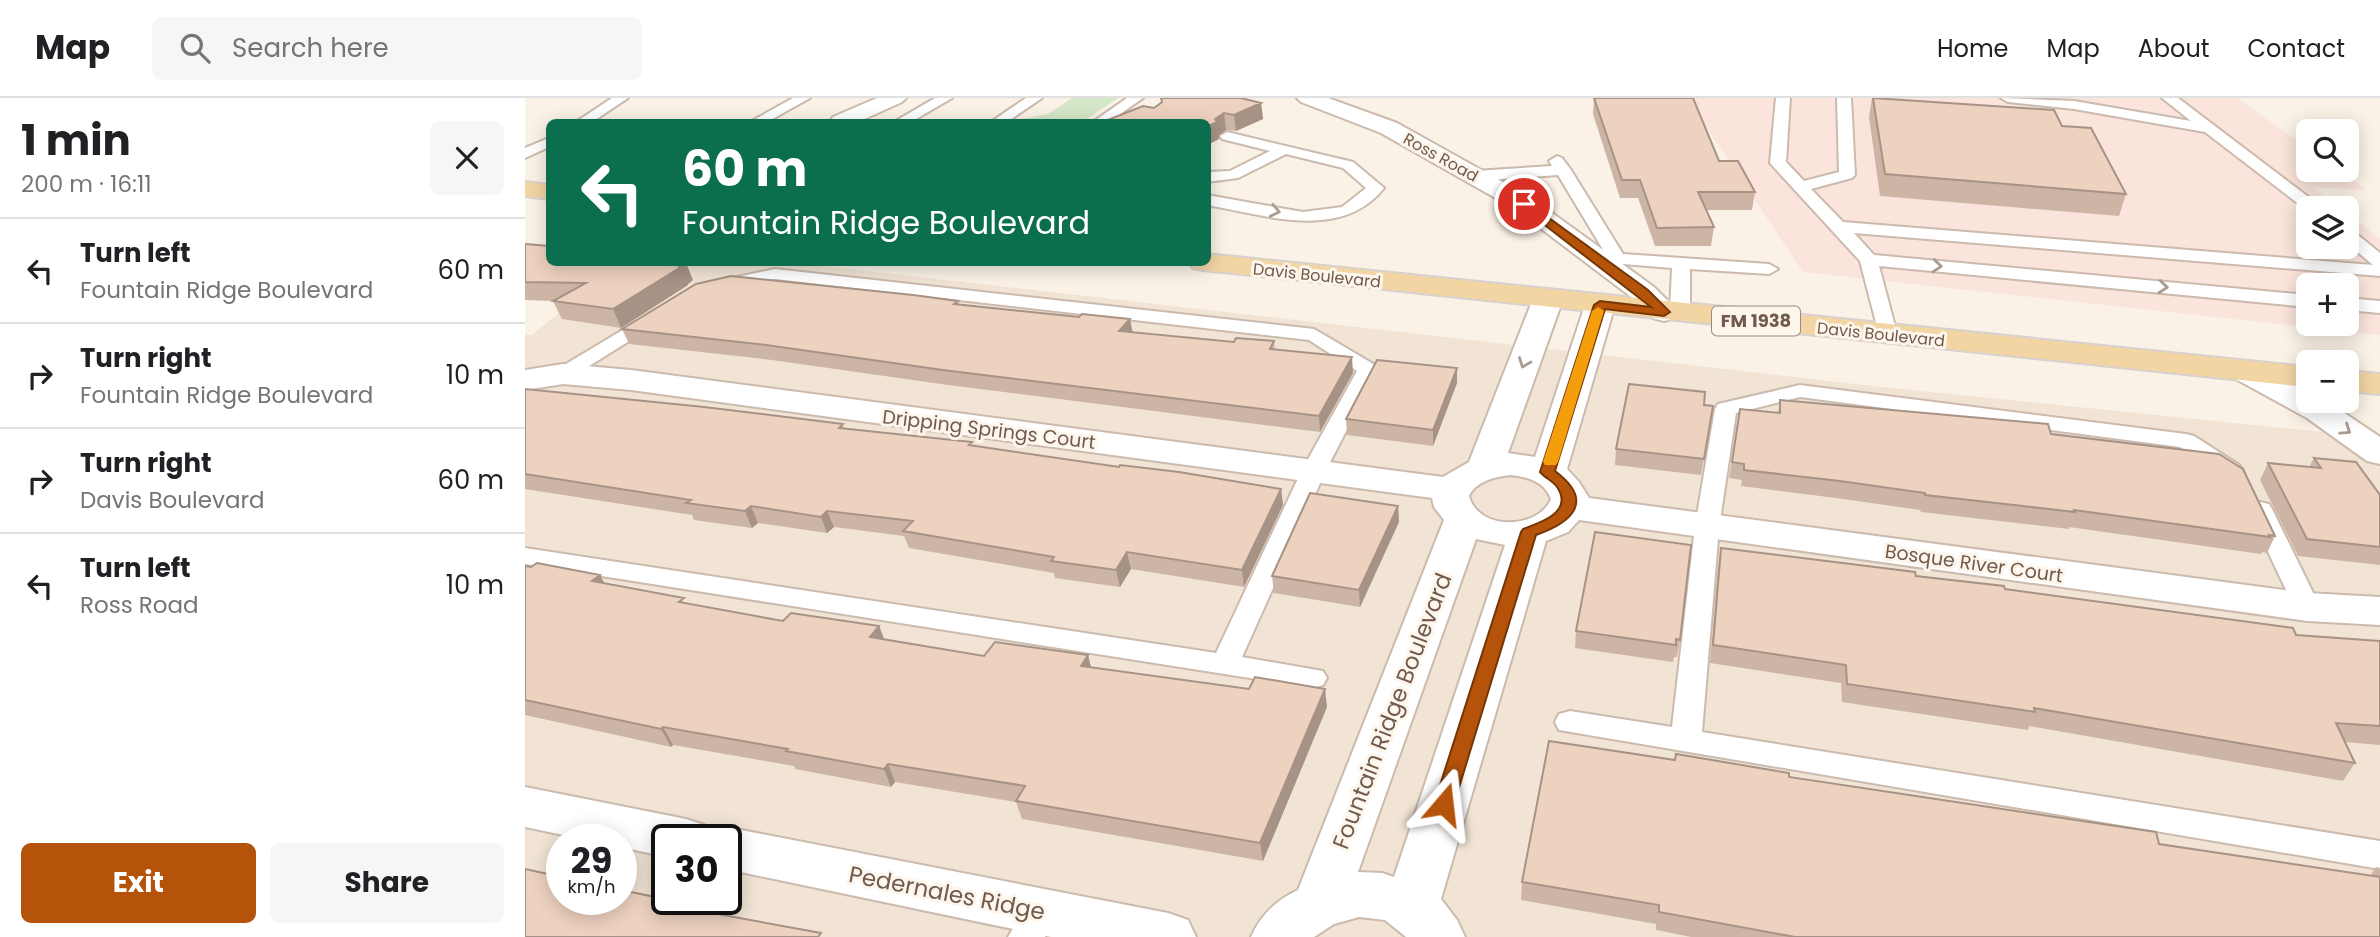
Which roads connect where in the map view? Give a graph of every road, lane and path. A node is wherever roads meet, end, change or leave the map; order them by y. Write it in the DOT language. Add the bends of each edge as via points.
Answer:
graph roads {
  1 [pos="621,98"];
  2 [pos="803,98"];
  3 [pos="895,98"];
  4 [pos="945,98"];
  5 [pos="1035,98"];
  6 [pos="1136,98"];
  7 [pos="1308,98"];
  8 [pos="1783,98"];
  9 [pos="1844,98"];
  10 [pos="2008,98"];
  11 [pos="2169,98"];
  12 [pos="930,106"];
  13 [pos="1120,109"];
  14 [pos="1143,115"];
  15 [pos="588,119"];
  16 [pos="763,119"];
  17 [pos="848,119"];
  18 [pos="898,119"];
  19 [pos="906,119"];
  20 [pos="1003,119"];
  21 [pos="1105,119"];
  22 [pos="2211,129"];
  23 [pos="525,135"];
  24 [pos="1227,135"];
  25 [pos="546,136"];
  26 [pos="546,143"];
  27 [pos="1285,149"];
  28 [pos="525,153"];
  29 [pos="1475,176"];
  30 [pos="1211,177"];
  31 [pos="1801,187"];
  32 [pos="525,189"];
  33 [pos="546,192"];
  34 [pos="2299,196"];
  35 [pos="1211,201"];
  36 [pos="1837,227"];
  37 [pos="1598,228"];
  38 [pos="1560,230"];
  39 [pos="2359,245"];
  40 [pos="1869,260"];
  41 [pos="2380,262"];
  42 [pos="1211,263"];
  43 [pos="1681,265"];
  44 [pos="1769,269"];
  45 [pos="2380,271"];
  46 [pos="708,289"];
  47 [pos="1548,299"];
  48 [pos="2296,299"];
  49 [pos="673,305"];
  50 [pos="1600,305"];
  51 [pos="2359,305"];
  52 [pos="2380,307"];
  53 [pos="1672,313"];
  54 [pos="1887,334"];
  55 [pos="2245,371"];
  56 [pos="563,374"];
  57 [pos="2296,376"];
  58 [pos="525,380"];
  59 [pos="2359,382"];
  60 [pos="2380,384"];
  61 [pos="2380,453"];
  62 [pos="1485,467"];
  63 [pos="1314,470"];
  64 [pos="1548,472"];
  65 [pos="1458,505"];
  66 [pos="1569,507"];
  67 [pos="1707,527"];
  68 [pos="1529,532"];
  69 [pos="525,556"];
  70 [pos="2307,607"];
  71 [pos="2380,611"];
  72 [pos="1224,664"];
  73 [pos="1313,678"];
  74 [pos="1570,722"];
  75 [pos="1686,741"];
  76 [pos="525,807"];
  77 [pos="651,833"];
  78 [pos="742,852"];
  79 [pos="2380,855"];
  80 [pos="1320,903"];
  81 [pos="1424,923"];
  82 [pos="1034,925"];
  83 [pos="1168,937"];
  84 [pos="1279,937"];
  1 -- 15 [label="lane"];
  2 -- 16 [label="lane"];
  3 -- 17 [label="street"];
  4 -- 12 [label="lane"];
  5 -- 20 [label="lane"];
  6 -- 13 [label="lane"];
  7 -- 29 [label="street, Ross Road" via="1389,128"];
  8 -- 31 [label="lane" via="1778,163"];
  9 -- 31 [label="lane" via="1847,175"];
  10 -- 22 [label="lane"];
  11 -- 22 [label="lane"];
  12 -- 18 [label="lane"];
  12 -- 19 [label="lane"];
  13 -- 14 [label="lane"];
  13 -- 21 [label="lane"];
  22 -- 34 [label="lane"];
  23 -- 25 [label="lane"];
  24 -- 27 [label="lane"];
  26 -- 28 [label="lane"];
  27 -- 30 [label="lane" via="1233,175"];
  35 -- 27 [label="lane, one-way" via="1303,217 1347,211 1376,188 1348,165"];
  29 -- 37 [label="lane" via="1560,166"];
  29 -- 38 [label="street, Ross Road"];
  31 -- 36 [label="lane"];
  32 -- 33 [label="main road"];
  36 -- 40 [label="lane"];
  36 -- 45 [label="lane"];
  37 -- 38 [label="lane"];
  37 -- 43 [label="lane" via="1617,259"];
  38 -- 53 [label="street, Ross Road"];
  39 -- 41 [label="lane"];
  40 -- 48 [label="lane, one-way"];
  40 -- 54 [label="lane"];
  42 -- 47 [label="main road, Davis Boulevard / FM 1938"];
  43 -- 44 [label="lane"];
  43 -- 53 [label="lane"];
  46 -- 63 [label="lane" via="775,274 1314,335 1369,369"];
  47 -- 50 [label="main road, Davis Boulevard / FM 1938"];
  47 -- 62 [label="street, one-way"];
  49 -- 56 [label="lane"];
  50 -- 53 [label="main road, Davis Boulevard / FM 1938"];
  50 -- 64 [label="street"];
  51 -- 52 [label="lane"];
  53 -- 54 [label="main road, Davis Boulevard / FM 1938"];
  54 -- 55 [label="main road, Davis Boulevard / FM 1938"];
  55 -- 57 [label="main road, Davis Boulevard / FM 1938"];
  55 -- 61 [label="street, one-way" via="2319,411"];
  56 -- 58 [label="street, Dripping Springs Court"];
  56 -- 63 [label="street, Dripping Springs Court"];
  59 -- 60 [label="main road"];
  62 -- 64 [label="street" via="1510,464"];
  62 -- 65 [label="street" via="1464,476"];
  63 -- 65 [label="street, Dripping Springs Court"];
  63 -- 72 [label="lane"];
  64 -- 66 [label="street" via="1564,484"];
  65 -- 68 [label="street" via="1494,532"];
  65 -- 80 [label="street, Fountain Ridge Boulevard"];
  66 -- 67 [label="street, Bosque River Court"];
  66 -- 68 [label="street" via="1555,523"];
  67 -- 70 [label="street, Bosque River Court"];
  67 -- 70 [label="lane" via="1726,409 1800,391 2186,441 2249,486"];
  67 -- 75 [label="lane"];
  68 -- 81 [label="street"];
  69 -- 72 [label="lane"];
  70 -- 71 [label="street, Bosque River Court"];
  72 -- 73 [label="lane"];
  74 -- 75 [label="lane"];
  75 -- 79 [label="lane"];
  76 -- 77 [label="street"];
  78 -- 82 [label="street, Pedernales Ridge"];
  80 -- 81 [label="street" via="1339,896 1377,895"];
  80 -- 84 [label="street" via="1303,912"];
  82 -- 83 [label="street, Pedernales Ridge"];
}
